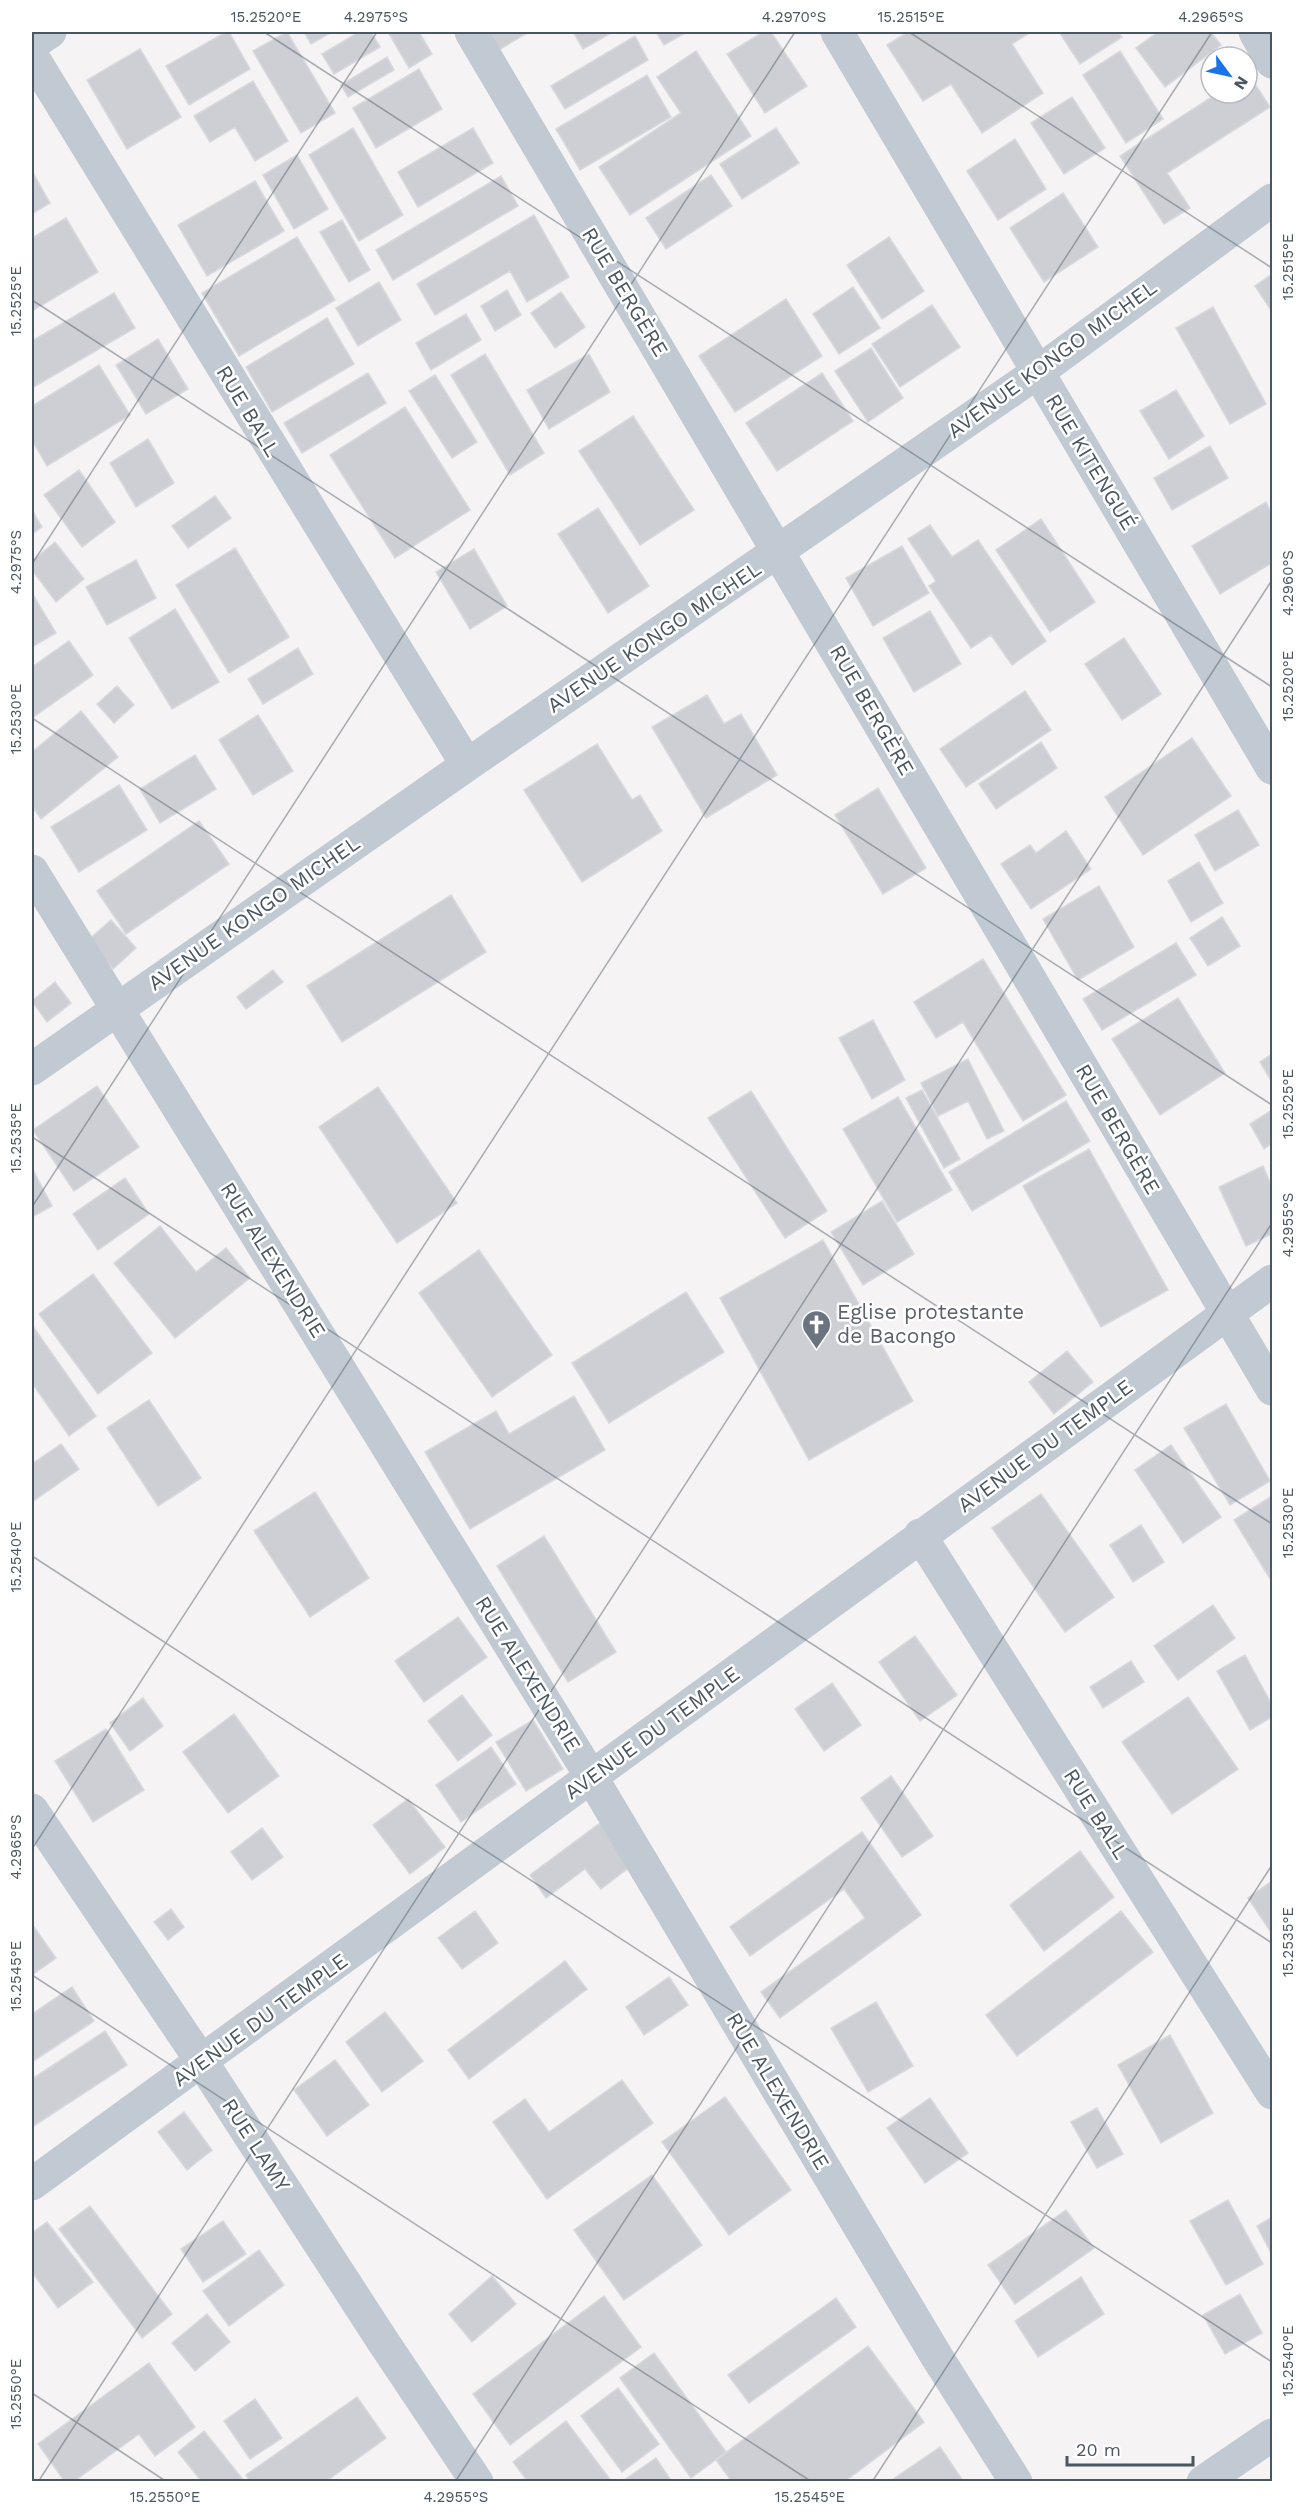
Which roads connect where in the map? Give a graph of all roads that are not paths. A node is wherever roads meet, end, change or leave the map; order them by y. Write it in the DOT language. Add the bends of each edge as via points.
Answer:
graph roads {
  1 [pos="50,32"];
  2 [pos="471,32"];
  3 [pos="837,32"];
  4 [pos="1255,32"];
  5 [pos="32,44"];
  6 [pos="32,56"];
  7 [pos="1272,62"];
  8 [pos="1272,200"];
  9 [pos="1038,372"];
  10 [pos="778,552"];
  11 [pos="467,765"];
  12 [pos="1272,768"];
  13 [pos="32,871"];
  14 [pos="116,1009"];
  15 [pos="32,1069"];
  16 [pos="1272,1281"];
  17 [pos="1227,1315"];
  18 [pos="1272,1389"];
  19 [pos="920,1535"];
  20 [pos="591,1778"];
  21 [pos="32,1810"];
  22 [pos="202,2062"];
  23 [pos="1272,2093"];
  24 [pos="32,2184"];
  25 [pos="1272,2435"];
  26 [pos="477,2481"];
  27 [pos="1016,2481"];
  28 [pos="1203,2481"];
  1 -- 5 [label="street"];
  2 -- 10 [label="street, RUE BERGÈRE"];
  3 -- 9 [label="street, RUE KITENGUÉ"];
  4 -- 7 [label="street"];
  6 -- 11 [label="street, RUE BALL"];
  8 -- 9 [label="street, AVENUE KONGO MICHEL"];
  9 -- 10 [label="street, AVENUE KONGO MICHEL"];
  9 -- 12 [label="street, RUE KITENGUÉ"];
  10 -- 11 [label="street, AVENUE KONGO MICHEL"];
  10 -- 17 [label="street, RUE BERGÈRE"];
  11 -- 14 [label="street, AVENUE KONGO MICHEL"];
  13 -- 14 [label="street, RUE ALEXENDRIE"];
  14 -- 15 [label="street, AVENUE KONGO MICHEL"];
  14 -- 20 [label="street, RUE ALEXENDRIE"];
  16 -- 17 [label="street, AVENUE DU TEMPLE"];
  17 -- 18 [label="street, RUE BERGÈRE"];
  17 -- 19 [label="street, AVENUE DU TEMPLE"];
  19 -- 20 [label="street, AVENUE DU TEMPLE"];
  19 -- 23 [label="street, RUE BALL"];
  20 -- 22 [label="street, AVENUE DU TEMPLE"];
  20 -- 27 [label="street, RUE ALEXENDRIE"];
  21 -- 22 [label="street, RUE LAMY"];
  22 -- 24 [label="street, AVENUE DU TEMPLE"];
  22 -- 26 [label="street, RUE LAMY"];
  25 -- 28 [label="street"];
}
